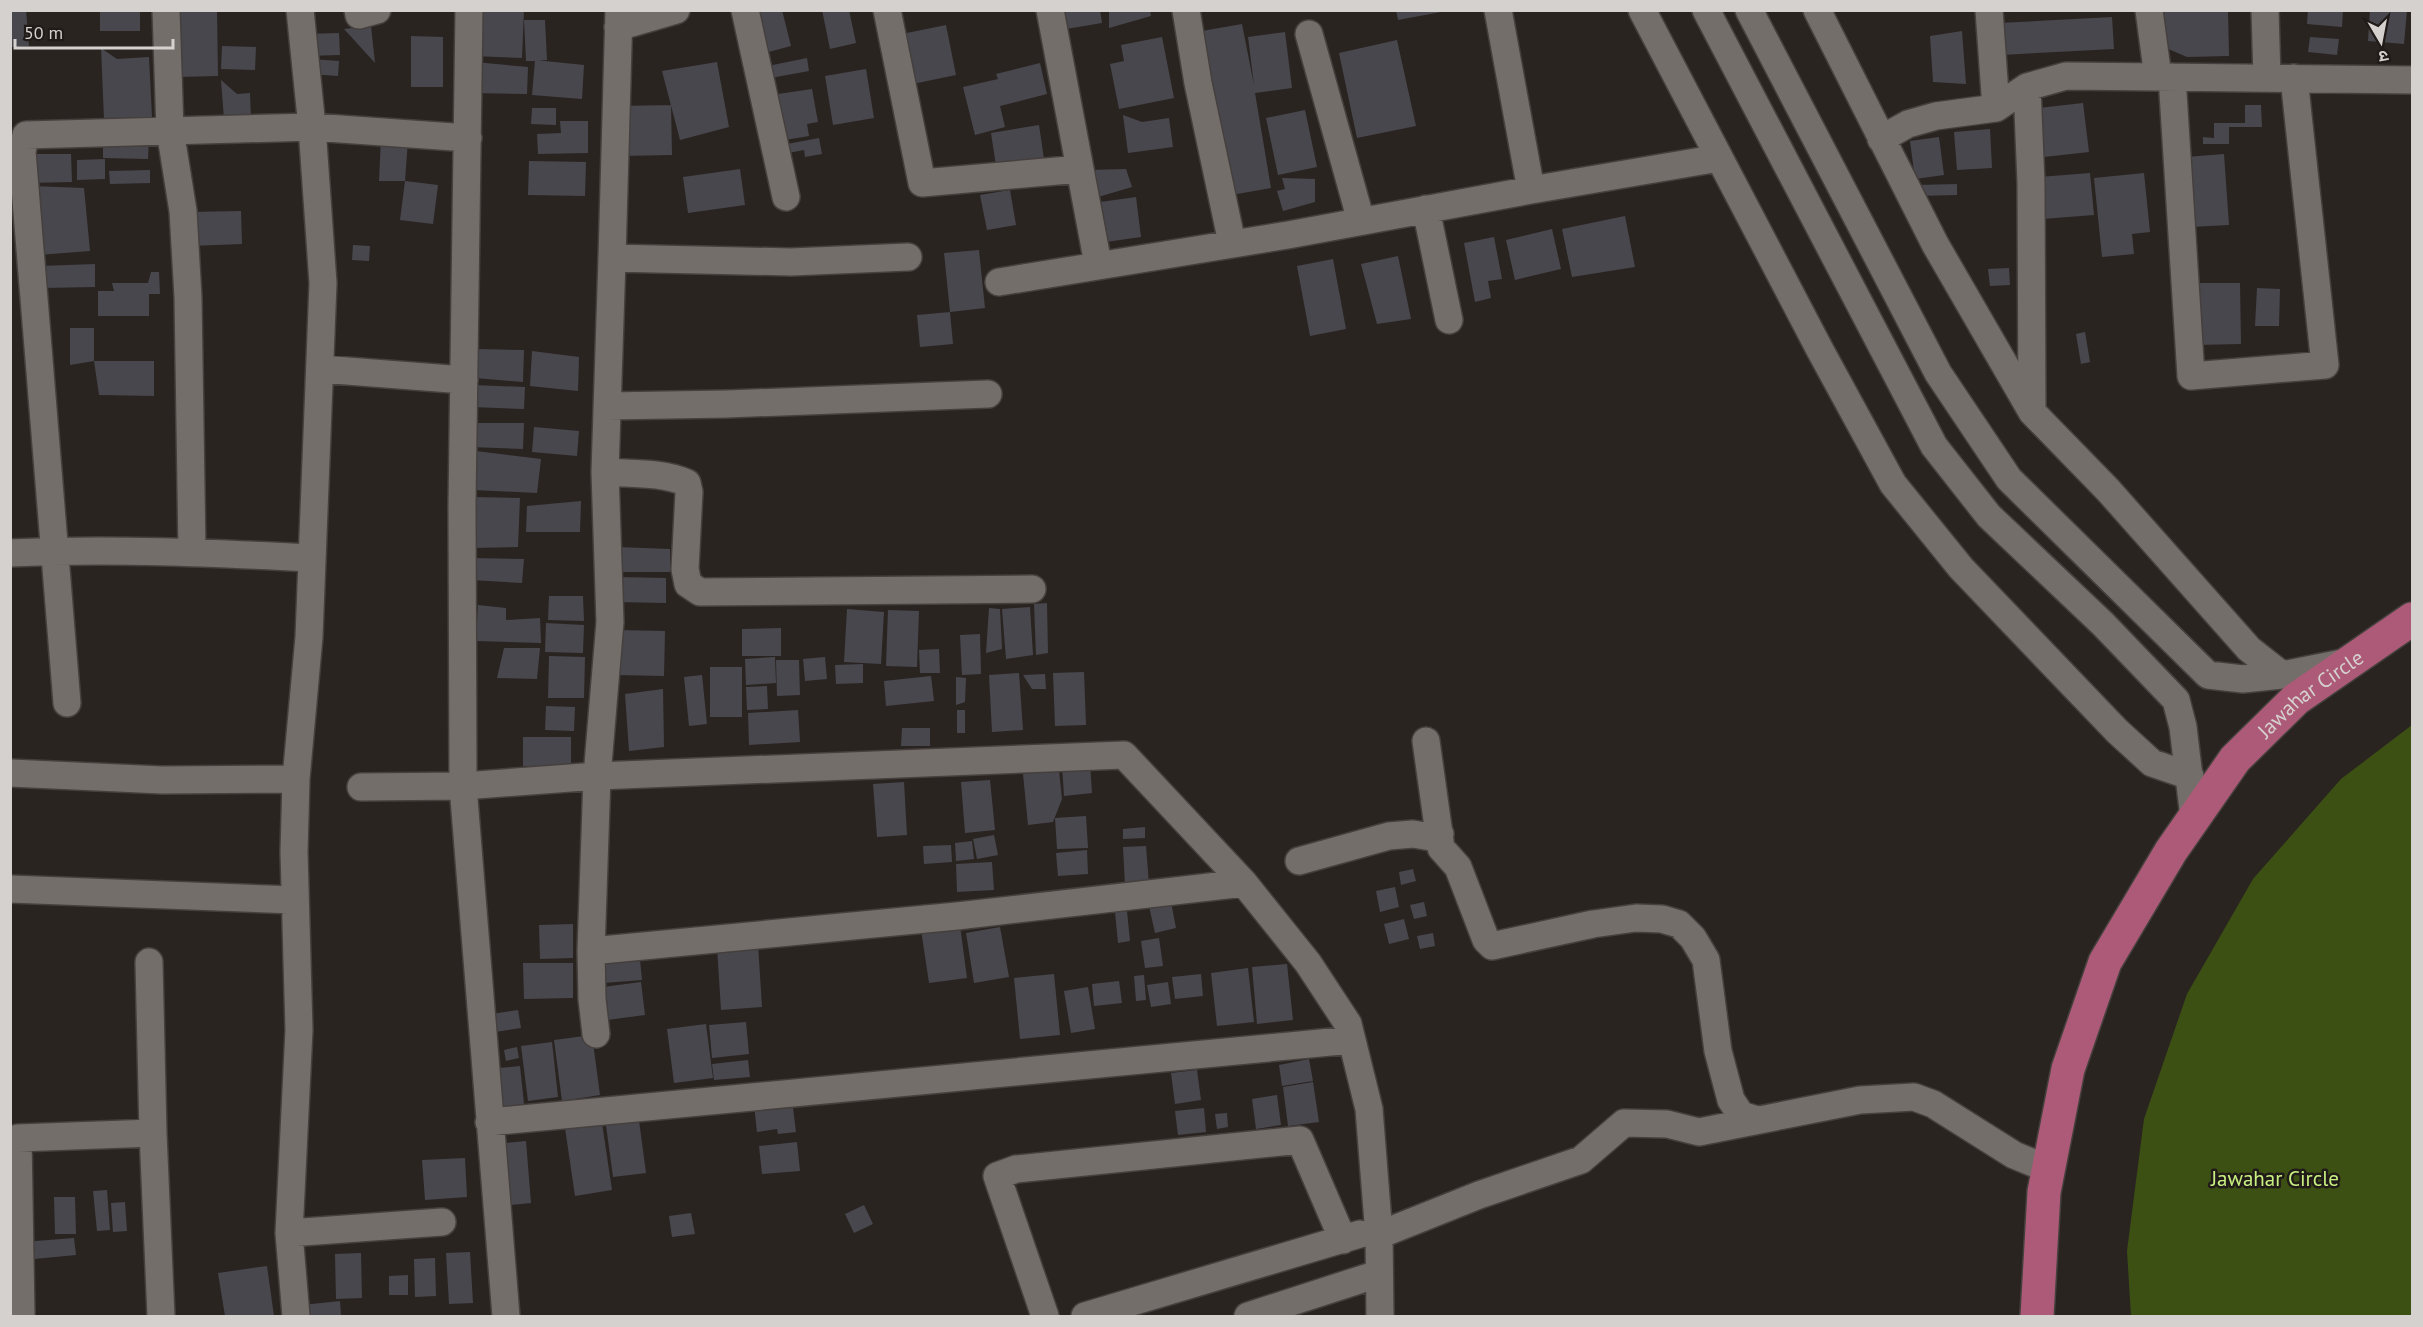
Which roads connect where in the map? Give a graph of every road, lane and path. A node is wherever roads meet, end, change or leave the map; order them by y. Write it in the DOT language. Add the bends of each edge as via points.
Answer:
graph roads {
  1 [pos="166,10"];
  2 [pos="300,10"];
  3 [pos="357,10"];
  4 [pos="377,10"];
  5 [pos="469,10"];
  6 [pos="676,10"];
  7 [pos="745,10"];
  8 [pos="888,10"];
  9 [pos="1050,10"];
  10 [pos="1186,10"];
  11 [pos="1497,10"];
  12 [pos="1642,10"];
  13 [pos="1706,10"];
  14 [pos="1749,10"];
  15 [pos="1817,10"];
  16 [pos="1989,10"];
  17 [pos="2149,10"];
  18 [pos="2265,10"];
  19 [pos="618,19"];
  20 [pos="1309,34"];
  21 [pos="2165,77"];
  22 [pos="2267,78"];
  23 [pos="2294,78"];
  24 [pos="2412,80"];
  25 [pos="2027,87"];
  26 [pos="1996,108"];
  27 [pos="312,127"];
  28 [pos="170,130"];
  29 [pos="18,135"];
  30 [pos="468,138"];
  31 [pos="1881,139"];
  32 [pos="1719,158"];
  33 [pos="1080,169"];
  34 [pos="1531,190"];
  35 [pos="786,197"];
  36 [pos="1426,209"];
  37 [pos="1361,221"];
  38 [pos="1232,243"];
  39 [pos="908,257"];
  40 [pos="612,258"];
  41 [pos="1098,264"];
  42 [pos="999,282"];
  43 [pos="1449,321"];
  44 [pos="321,369"];
  45 [pos="464,380"];
  46 [pos="988,394"];
  47 [pos="608,406"];
  48 [pos="2032,412"];
  49 [pos="606,472"];
  50 [pos="55,551"];
  51 [pos="192,552"];
  52 [pos="10,553"];
  53 [pos="312,558"];
  54 [pos="1032,589"];
  55 [pos="2412,620"];
  56 [pos="2350,662"];
  57 [pos="2282,675"];
  58 [pos="67,703"];
  59 [pos="1426,741"];
  60 [pos="10,773"];
  61 [pos="597,776"];
  62 [pos="2190,776"];
  63 [pos="296,779"];
  64 [pos="463,786"];
  65 [pos="361,787"];
  66 [pos="2194,818"];
  67 [pos="1440,834"];
  68 [pos="1299,861"];
  69 [pos="1244,883"];
  70 [pos="10,889"];
  71 [pos="295,900"];
  72 [pos="591,951"];
  73 [pos="149,962"];
  74 [pos="596,1034"];
  75 [pos="1352,1040"];
  76 [pos="1756,1120"];
  77 [pos="489,1122"];
  78 [pos="153,1132"];
  79 [pos="14,1138"];
  80 [pos="2048,1169"];
  81 [pos="442,1222"];
  82 [pos="1379,1231"];
  83 [pos="289,1233"];
  84 [pos="1343,1240"];
  85 [pos="1378,1274"];
  86 [pos="21,1317"];
  87 [pos="161,1317"];
  88 [pos="296,1317"];
  89 [pos="506,1317"];
  90 [pos="1045,1317"];
  91 [pos="1085,1317"];
  92 [pos="1248,1317"];
  93 [pos="1380,1317"];
  94 [pos="2037,1317"];
  1 -- 28 [label="street"];
  2 -- 27 [label="street"];
  3 -- 4 [label="street" via="359,15"];
  5 -- 30 [label="street"];
  6 -- 19 [label="street"];
  7 -- 35 [label="street"];
  8 -- 33 [label="street" via="922,183"];
  9 -- 33 [label="street"];
  10 -- 38 [label="street"];
  11 -- 34 [label="street"];
  12 -- 32 [label="street"];
  13 -- 62 [label="street" via="1934,446 1989,516 2176,700"];
  14 -- 57 [label="street" via="1938,373 2009,479 2208,675 2243,679"];
  15 -- 31 [label="street"];
  16 -- 26 [label="street"];
  17 -- 21 [label="street"];
  18 -- 22 [label="street"];
  19 -- 40 [label="street"];
  20 -- 37 [label="street"];
  21 -- 22 [label="street"];
  21 -- 23 [label="street" via="2191,376 2325,364"];
  21 -- 25 [label="street" via="2066,76"];
  22 -- 23 [label="street"];
  23 -- 24 [label="street"];
  25 -- 26 [label="street"];
  25 -- 48 [label="street"];
  26 -- 31 [label="street" via="1936,116 1908,124"];
  27 -- 28 [label="street"];
  27 -- 30 [label="street"];
  27 -- 44 [label="street" via="322,283"];
  28 -- 29 [label="street"];
  28 -- 51 [label="street" via="183,211 188,297"];
  29 -- 50 [label="street"];
  30 -- 45 [label="street"];
  31 -- 48 [label="street" via="1935,244"];
  32 -- 34 [label="street"];
  32 -- 62 [label="street" via="1893,484 1961,568 2116,731 2152,763"];
  33 -- 41 [label="street"];
  34 -- 36 [label="street"];
  36 -- 37 [label="street"];
  36 -- 43 [label="street"];
  37 -- 38 [label="street"];
  38 -- 41 [label="street"];
  39 -- 40 [label="street" via="791,261"];
  40 -- 47 [label="street"];
  41 -- 42 [label="street"];
  44 -- 45 [label="street"];
  44 -- 53 [label="street"];
  45 -- 64 [label="street"];
  46 -- 47 [label="street"];
  47 -- 49 [label="street"];
  48 -- 57 [label="street" via="2108,490 2249,649"];
  49 -- 54 [label="street" via="647,474 687,483 685,569 688,584 700,592"];
  49 -- 61 [label="street" via="610,622"];
  50 -- 51 [label="street"];
  50 -- 52 [label="street"];
  50 -- 58 [label="street"];
  51 -- 53 [label="street"];
  53 -- 63 [label="street"];
  55 -- 56 [label="main road, Jawahar Circle"];
  56 -- 57 [label="street"];
  56 -- 66 [label="main road, Jawahar Circle" via="2296,699 2235,759"];
  59 -- 67 [label="street"];
  60 -- 63 [label="street" via="162,780"];
  61 -- 64 [label="street"];
  61 -- 69 [label="street" via="1124,755"];
  61 -- 72 [label="street"];
  62 -- 66 [label="street"];
  63 -- 71 [label="street"];
  64 -- 65 [label="street"];
  64 -- 77 [label="street"];
  66 -- 80 [label="main road, Jawahar Circle" via="2105,962 2068,1069"];
  67 -- 68 [label="street" via="1437,838 1389,836"];
  67 -- 76 [label="street" via="1441,848 1458,867 1486,940 1492,945 1636,918 1679,924 1706,960 1718,1051 1731,1100 1741,1114"];
  69 -- 72 [label="street" via="957,916"];
  69 -- 75 [label="street" via="1308,963 1348,1024"];
  70 -- 71 [label="street"];
  71 -- 83 [label="street" via="299,1030"];
  72 -- 74 [label="street"];
  73 -- 78 [label="street"];
  75 -- 77 [label="street"];
  75 -- 82 [label="street" via="1369,1109"];
  76 -- 80 [label="street" via="1860,1100 1914,1097 1941,1108 2014,1155"];
  76 -- 82 [label="street" via="1699,1132 1667,1124 1624,1123 1581,1160"];
  77 -- 89 [label="street"];
  78 -- 79 [label="street"];
  78 -- 87 [label="street"];
  79 -- 86 [label="street"];
  80 -- 94 [label="main road, Jawahar Circle"];
  81 -- 83 [label="street"];
  82 -- 84 [label="street"];
  82 -- 85 [label="street"];
  83 -- 88 [label="street"];
  84 -- 90 [label="street" via="1300,1140 1016,1169 997,1176"];
  84 -- 91 [label="street"];
  85 -- 92 [label="street"];
  85 -- 93 [label="street"];
}
